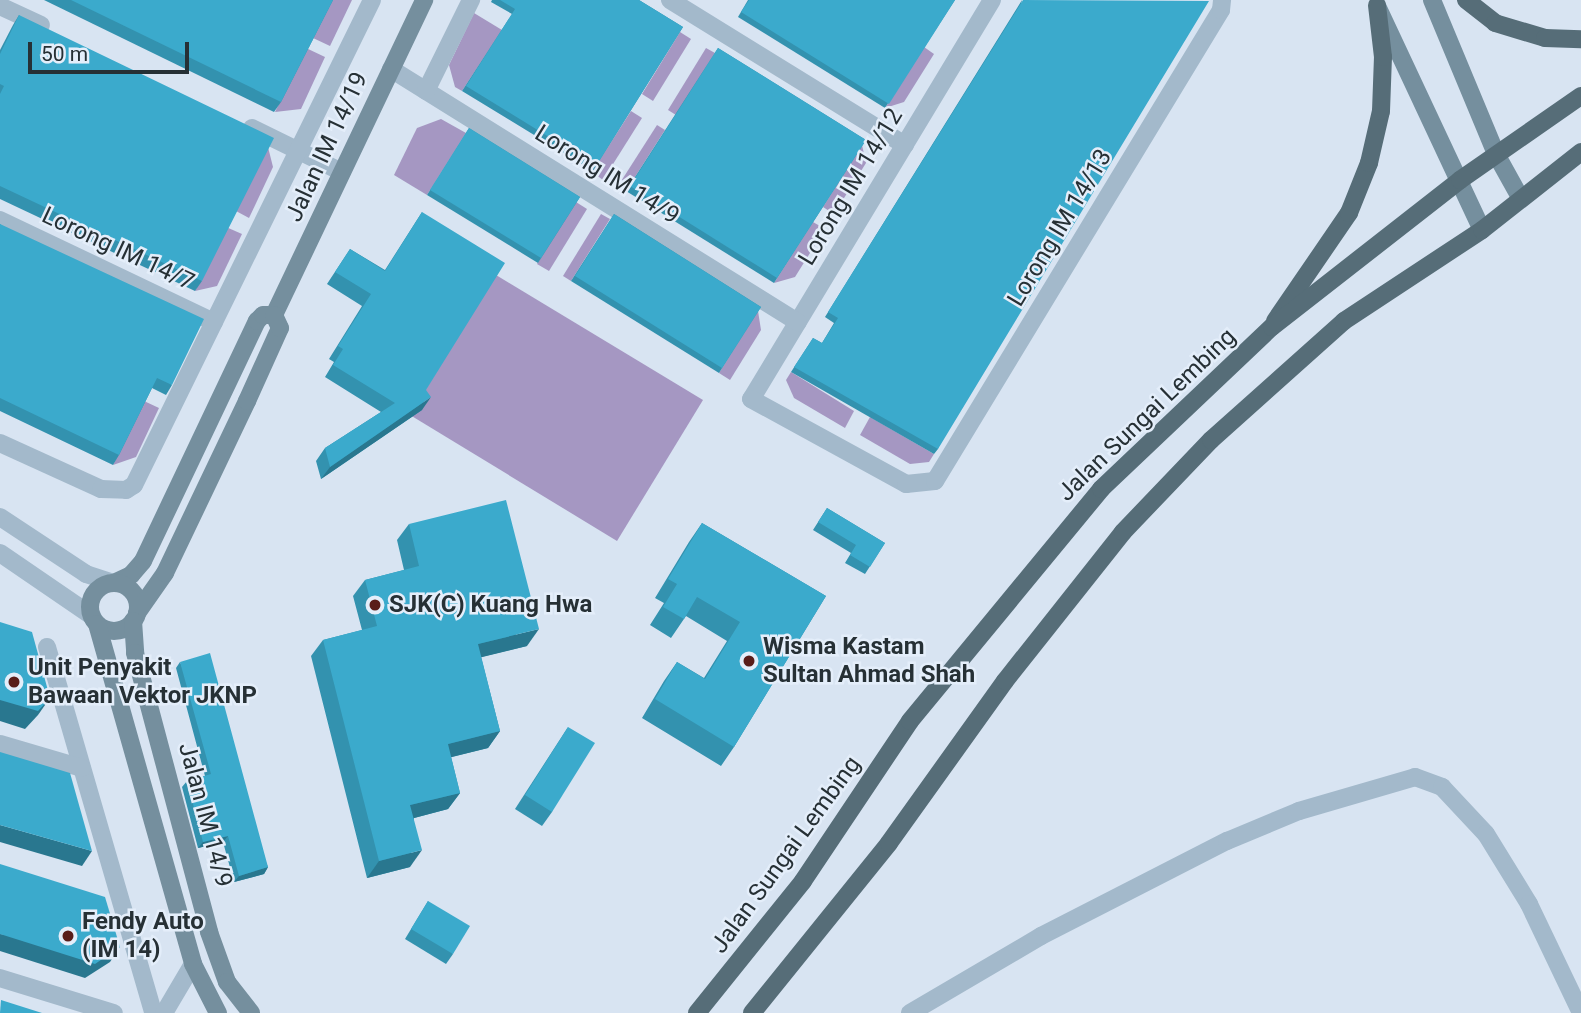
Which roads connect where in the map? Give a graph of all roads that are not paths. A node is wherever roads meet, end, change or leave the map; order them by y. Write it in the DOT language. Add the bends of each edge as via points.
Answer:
graph roads {
  1 [pos="372,0"];
  2 [pos="424,0"];
  3 [pos="471,0"];
  4 [pos="670,0"];
  5 [pos="992,0"];
  6 [pos="1222,0"];
  7 [pos="1432,0"];
  8 [pos="1466,0"];
  9 [pos="1376,2"];
  10 [pos="0,6"];
  11 [pos="62,36"];
  12 [pos="1581,39"];
  13 [pos="391,69"];
  14 [pos="426,91"];
  15 [pos="1581,96"];
  16 [pos="236,120"];
  17 [pos="905,145"];
  18 [pos="298,151"];
  19 [pos="1581,152"];
  20 [pos="1496,154"];
  21 [pos="342,172"];
  22 [pos="1460,180"];
  23 [pos="1521,199"];
  24 [pos="0,220"];
  25 [pos="1482,230"];
  26 [pos="274,315"];
  27 [pos="214,322"];
  28 [pos="798,322"];
  29 [pos="1272,327"];
  30 [pos="751,399"];
  31 [pos="0,443"];
  32 [pos="0,517"];
  33 [pos="0,553"];
  34 [pos="114,583"];
  35 [pos="135,617"];
  36 [pos="94,620"];
  37 [pos="47,647"];
  38 [pos="0,744"];
  39 [pos="82,768"];
  40 [pos="193,964"];
  41 [pos="0,978"];
  42 [pos="114,1013"];
  43 [pos="153,1013"];
  44 [pos="164,1013"];
  45 [pos="218,1013"];
  46 [pos="251,1013"];
  47 [pos="697,1013"];
  48 [pos="752,1013"];
  49 [pos="910,1013"];
  50 [pos="1581,1013"];
  1 -- 18 [label="street"];
  2 -- 13 [label="street, Jalan IM 14/19"];
  3 -- 14 [label="street"];
  4 -- 17 [label="street"];
  5 -- 17 [label="street, Lorong IM 14/12"];
  6 -- 30 [label="street, Lorong IM 14/13" via="1221,10 935,481 906,484"];
  7 -- 20 [label="street"];
  8 -- 12 [label="main road" via="1495,23 1545,38"];
  9 -- 22 [label="street"];
  9 -- 29 [label="main road" via="1383,57 1369,163 1349,213"];
  10 -- 11 [label="street"];
  13 -- 14 [label="street, Lorong IM 14/9"];
  13 -- 21 [label="street, Jalan IM 14/19"];
  14 -- 28 [label="street, Lorong IM 14/9"];
  15 -- 20 [label="main road, Jalan Sungai Lembing"];
  16 -- 18 [label="street"];
  17 -- 28 [label="street, Lorong IM 14/12"];
  18 -- 21 [label="street"];
  18 -- 27 [label="street"];
  19 -- 23 [label="main road"];
  20 -- 22 [label="main road, Jalan Sungai Lembing"];
  20 -- 23 [label="street"];
  21 -- 26 [label="street, Jalan IM 14/19"];
  22 -- 25 [label="street"];
  22 -- 29 [label="main road, Jalan Sungai Lembing"];
  23 -- 25 [label="main road"];
  24 -- 27 [label="street, Lorong IM 14/7"];
  25 -- 48 [label="main road" via="1344,321 1211,440 1123,532 1005,681 889,843"];
  26 -- 34 [label="street" via="263,315 257,321 143,561 131,575"];
  26 -- 35 [label="street" via="280,328 247,401 165,573"];
  27 -- 31 [label="street" via="143,470 126,490 102,489"];
  28 -- 30 [label="street, Lorong IM 14/12"];
  29 -- 47 [label="main road, Jalan Sungai Lembing" via="1101,489 973,641 910,721 803,881"];
  32 -- 34 [label="street" via="86,573"];
  33 -- 36 [label="street"];
  34 -- 35 [label="street" via="130,589"];
  34 -- 36 [label="street" via="93,594"];
  35 -- 36 [label="street" via="119,630"];
  35 -- 46 [label="street, Jalan IM 14/9" via="135,653 213,945 227,982"];
  36 -- 40 [label="street, Jalan IM 14/9"];
  37 -- 39 [label="street"];
  38 -- 39 [label="street"];
  39 -- 43 [label="street"];
  40 -- 44 [label="street"];
  40 -- 45 [label="street, Jalan IM 14/9"];
  41 -- 42 [label="street"];
  49 -- 50 [label="street" via="1041,936 1227,841 1310,807 1416,777 1442,787 1486,834 1529,904"];
}
